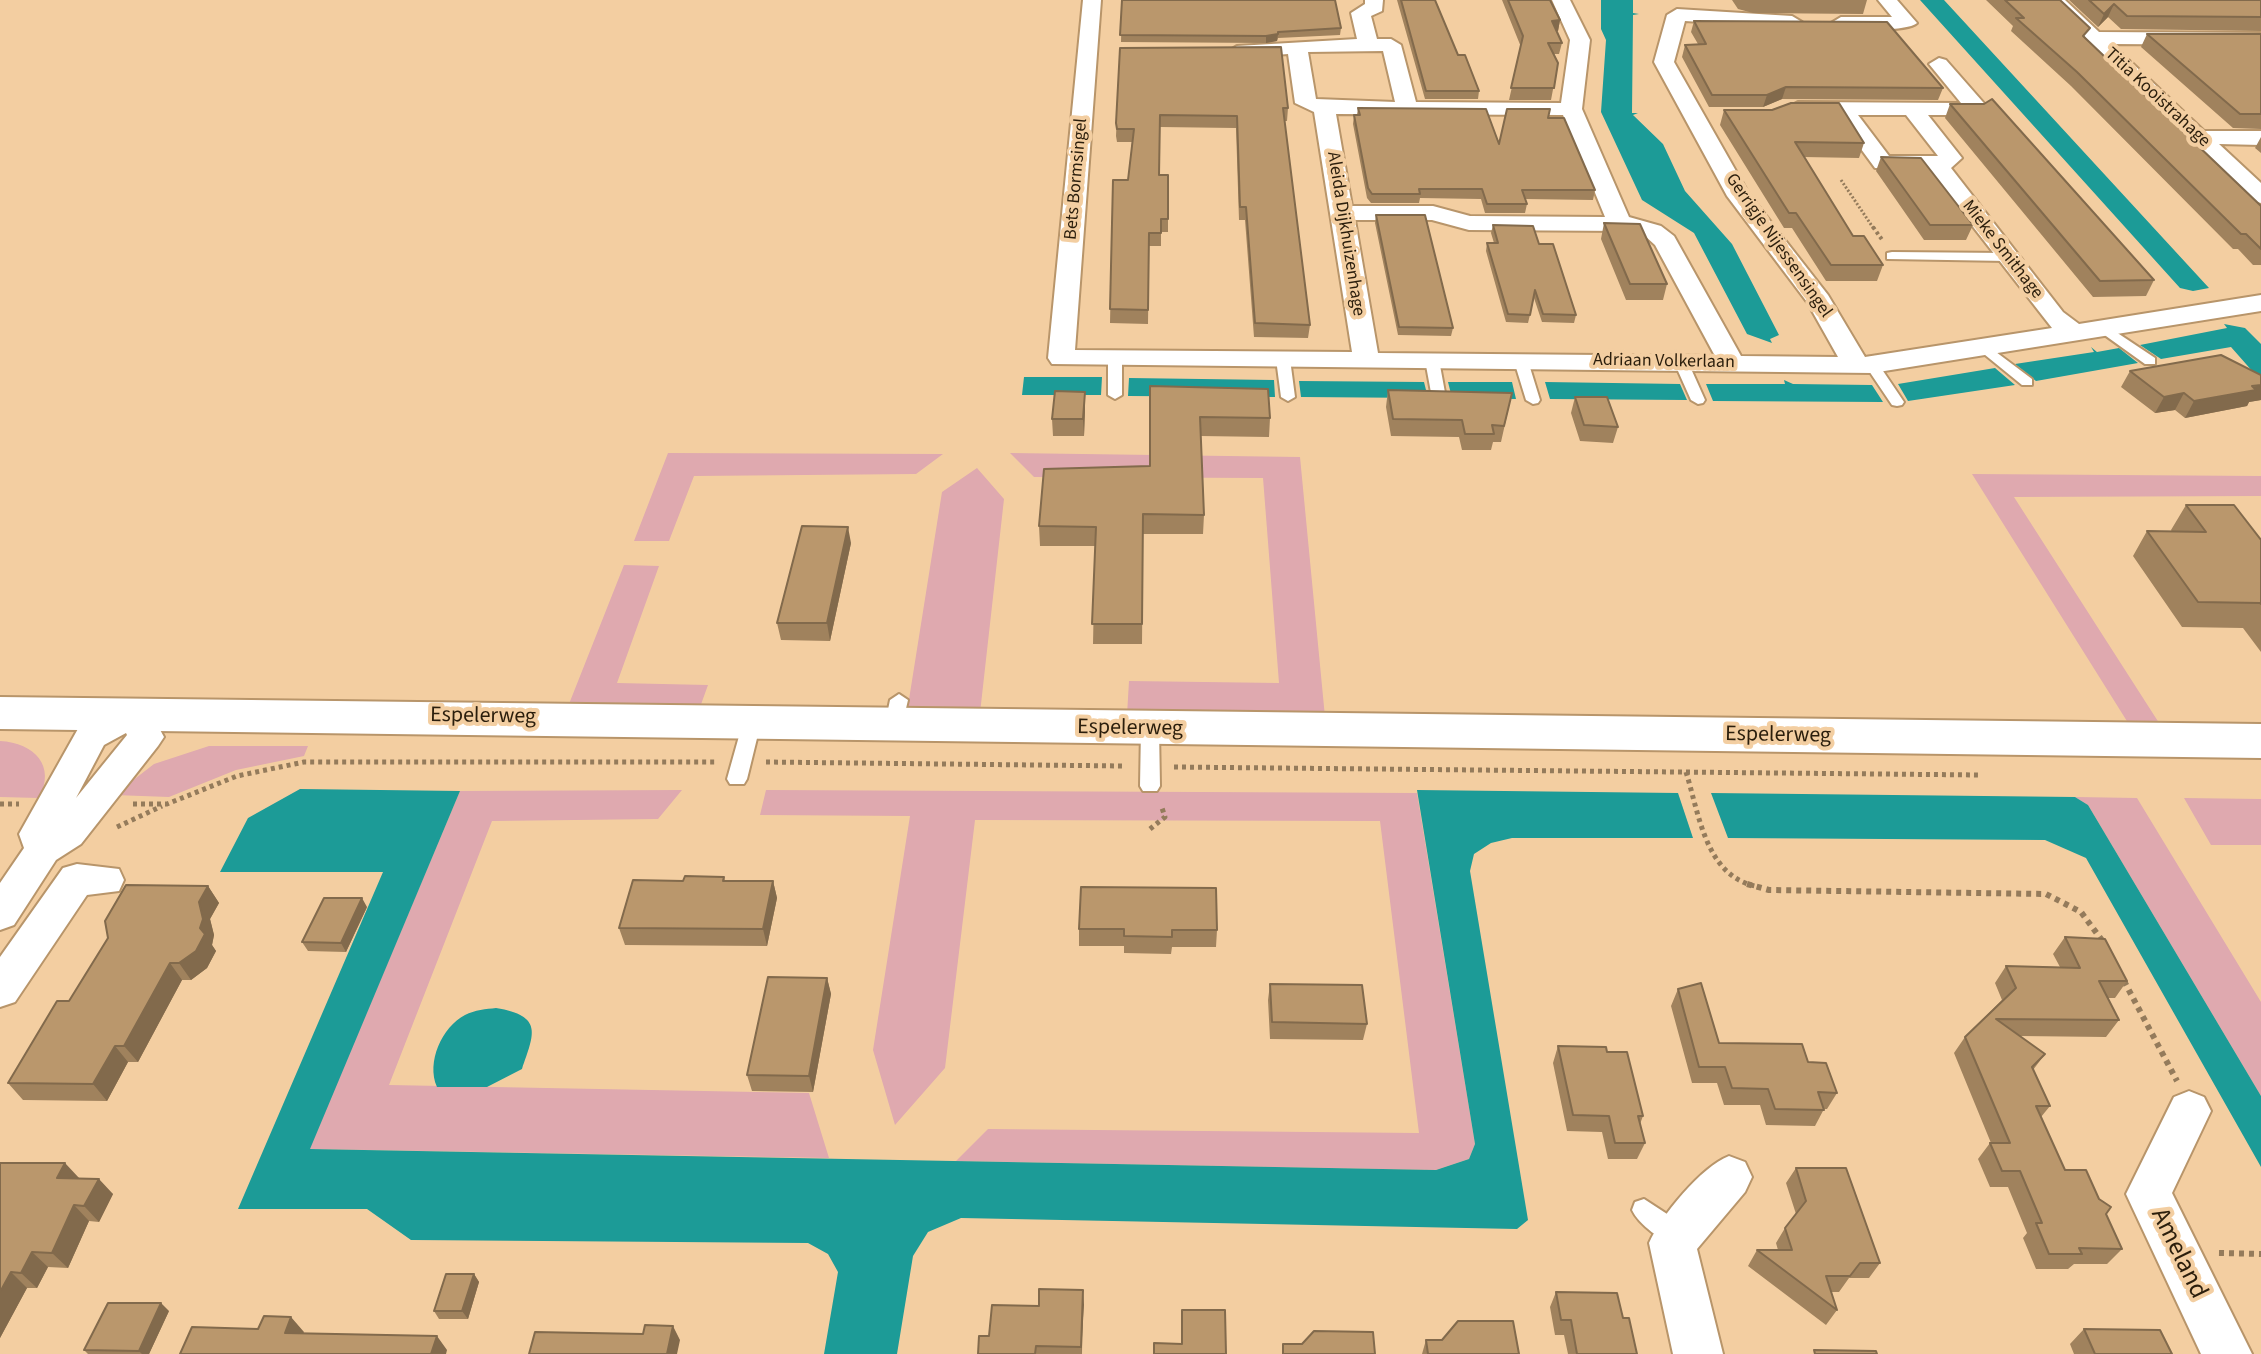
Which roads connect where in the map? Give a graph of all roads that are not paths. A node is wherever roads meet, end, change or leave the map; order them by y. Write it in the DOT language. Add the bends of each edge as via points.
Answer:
graph roads {
  1 [pos="1092,0"];
  2 [pos="1374,0"];
  3 [pos="1561,0"];
  4 [pos="1887,0"];
  5 [pos="2054,0"];
  6 [pos="2094,38"];
  7 [pos="2261,39"];
  8 [pos="1368,45"];
  9 [pos="1297,48"];
  10 [pos="1221,51"];
  11 [pos="1939,64"];
  12 [pos="1324,108"];
  13 [pos="1407,108"];
  14 [pos="1782,108"];
  15 [pos="1571,109"];
  16 [pos="1843,109"];
  17 [pos="1912,109"];
  18 [pos="1694,116"];
  19 [pos="1719,116"];
  20 [pos="2199,137"];
  21 [pos="2261,138"];
  22 [pos="1935,163"];
  23 [pos="2261,196"];
  24 [pos="1343,213"];
  25 [pos="1620,224"];
  26 [pos="1892,256"];
  27 [pos="2007,257"];
  28 [pos="2261,303"];
  29 [pos="2104,328"];
  30 [pos="2073,332"];
  31 [pos="1984,347"];
  32 [pos="1061,358"];
  33 [pos="1115,358"];
  34 [pos="1283,359"];
  35 [pos="1366,359"];
  36 [pos="1432,360"];
  37 [pos="1521,361"];
  38 [pos="2150,361"];
  39 [pos="1681,362"];
  40 [pos="1732,363"];
  41 [pos="1864,365"];
  42 [pos="2027,382"];
  43 [pos="1115,395"];
  44 [pos="1288,397"];
  45 [pos="1439,398"];
  46 [pos="1533,400"];
  47 [pos="1698,400"];
  48 [pos="1897,402"];
  49 [pos="0,713"];
  50 [pos="140,725"];
  51 [pos="0,734"];
  52 [pos="91,736"];
  53 [pos="2261,741"];
  54 [pos="2261,754"];
  55 [pos="1150,765"];
  56 [pos="43,850"];
  57 [pos="9,901"];
  58 [pos="0,990"];
  59 [pos="2189,1111"];
  60 [pos="1729,1177"];
  61 [pos="1698,1354"];
  62 [pos="2227,1354"];
  1 -- 32 [label="street, Bets Bormsingel" via="1096,51"];
  2 -- 8 [label="street" via="1375,7 1361,13"];
  3 -- 15 [label="street" via="1580,40"];
  4 -- 18 [label="street, Gerrigje Nijessensingel" via="1907,23 1752,22 1731,16 1677,15 1664,62"];
  5 -- 6 [label="street, Titia Kooistrahage"];
  6 -- 7 [label="street"];
  6 -- 20 [label="street, Titia Kooistrahage"];
  8 -- 9 [label="street"];
  8 -- 13 [label="street" via="1391,45"];
  9 -- 10 [label="street"];
  9 -- 12 [label="street" via="1306,103"];
  11 -- 17 [label="street" via="1978,109"];
  12 -- 13 [label="street"];
  12 -- 24 [label="street, Aleida Dijkhuizenhage"];
  13 -- 15 [label="street"];
  14 -- 16 [label="street"];
  15 -- 25 [label="street"];
  16 -- 17 [label="street"];
  16 -- 22 [label="street" via="1883,163"];
  17 -- 22 [label="street" via="1951,158"];
  18 -- 19 [label="street"];
  18 -- 41 [label="street, Gerrigje Nijessensingel" via="1739,196"];
  20 -- 21 [label="street"];
  20 -- 23 [label="street, Titia Kooistrahage"];
  22 -- 27 [label="street, Mieke Smithage"];
  24 -- 25 [label="street" via="1433,213 1469,223"];
  24 -- 35 [label="street, Aleida Dijkhuizenhage"];
  25 -- 40 [label="street" via="1662,236"];
  26 -- 27 [label="lane"];
  27 -- 30 [label="street, Mieke Smithage" via="2054,317"];
  28 -- 29 [label="street, Adriaan Volkerlaan"];
  29 -- 30 [label="street, Adriaan Volkerlaan"];
  29 -- 38 [label="lane"];
  30 -- 31 [label="street, Adriaan Volkerlaan"];
  31 -- 41 [label="street, Adriaan Volkerlaan"];
  31 -- 42 [label="lane"];
  32 -- 33 [label="street, Adriaan Volkerlaan"];
  33 -- 34 [label="street, Adriaan Volkerlaan"];
  33 -- 43 [label="lane"];
  34 -- 35 [label="street, Adriaan Volkerlaan"];
  34 -- 44 [label="lane"];
  35 -- 36 [label="street, Adriaan Volkerlaan"];
  36 -- 37 [label="street, Adriaan Volkerlaan"];
  36 -- 45 [label="lane"];
  37 -- 39 [label="street, Adriaan Volkerlaan"];
  37 -- 46 [label="lane"];
  39 -- 40 [label="street, Adriaan Volkerlaan"];
  39 -- 47 [label="lane"];
  40 -- 41 [label="street, Adriaan Volkerlaan"];
  41 -- 48 [label="lane"];
  49 -- 50 [label="main road, Espelerweg"];
  50 -- 52 [label="main road, Espelerweg"];
  50 -- 55 [label="main road, Espelerweg" via="745,751 1006,723"];
  50 -- 56 [label="street" via="68,834"];
  51 -- 52 [label="main road, Espelerweg"];
  52 -- 56 [label="street" via="38,834"];
  53 -- 55 [label="main road, Espelerweg"];
  54 -- 55 [label="main road, Espelerweg"];
  56 -- 57 [label="street"];
  57 -- 58 [label="street" via="88,883"];
  59 -- 62 [label="street, Ameland" via="2149,1194"];
  60 -- 61 [label="street" via="1661,1223 1672,1243"];
}
